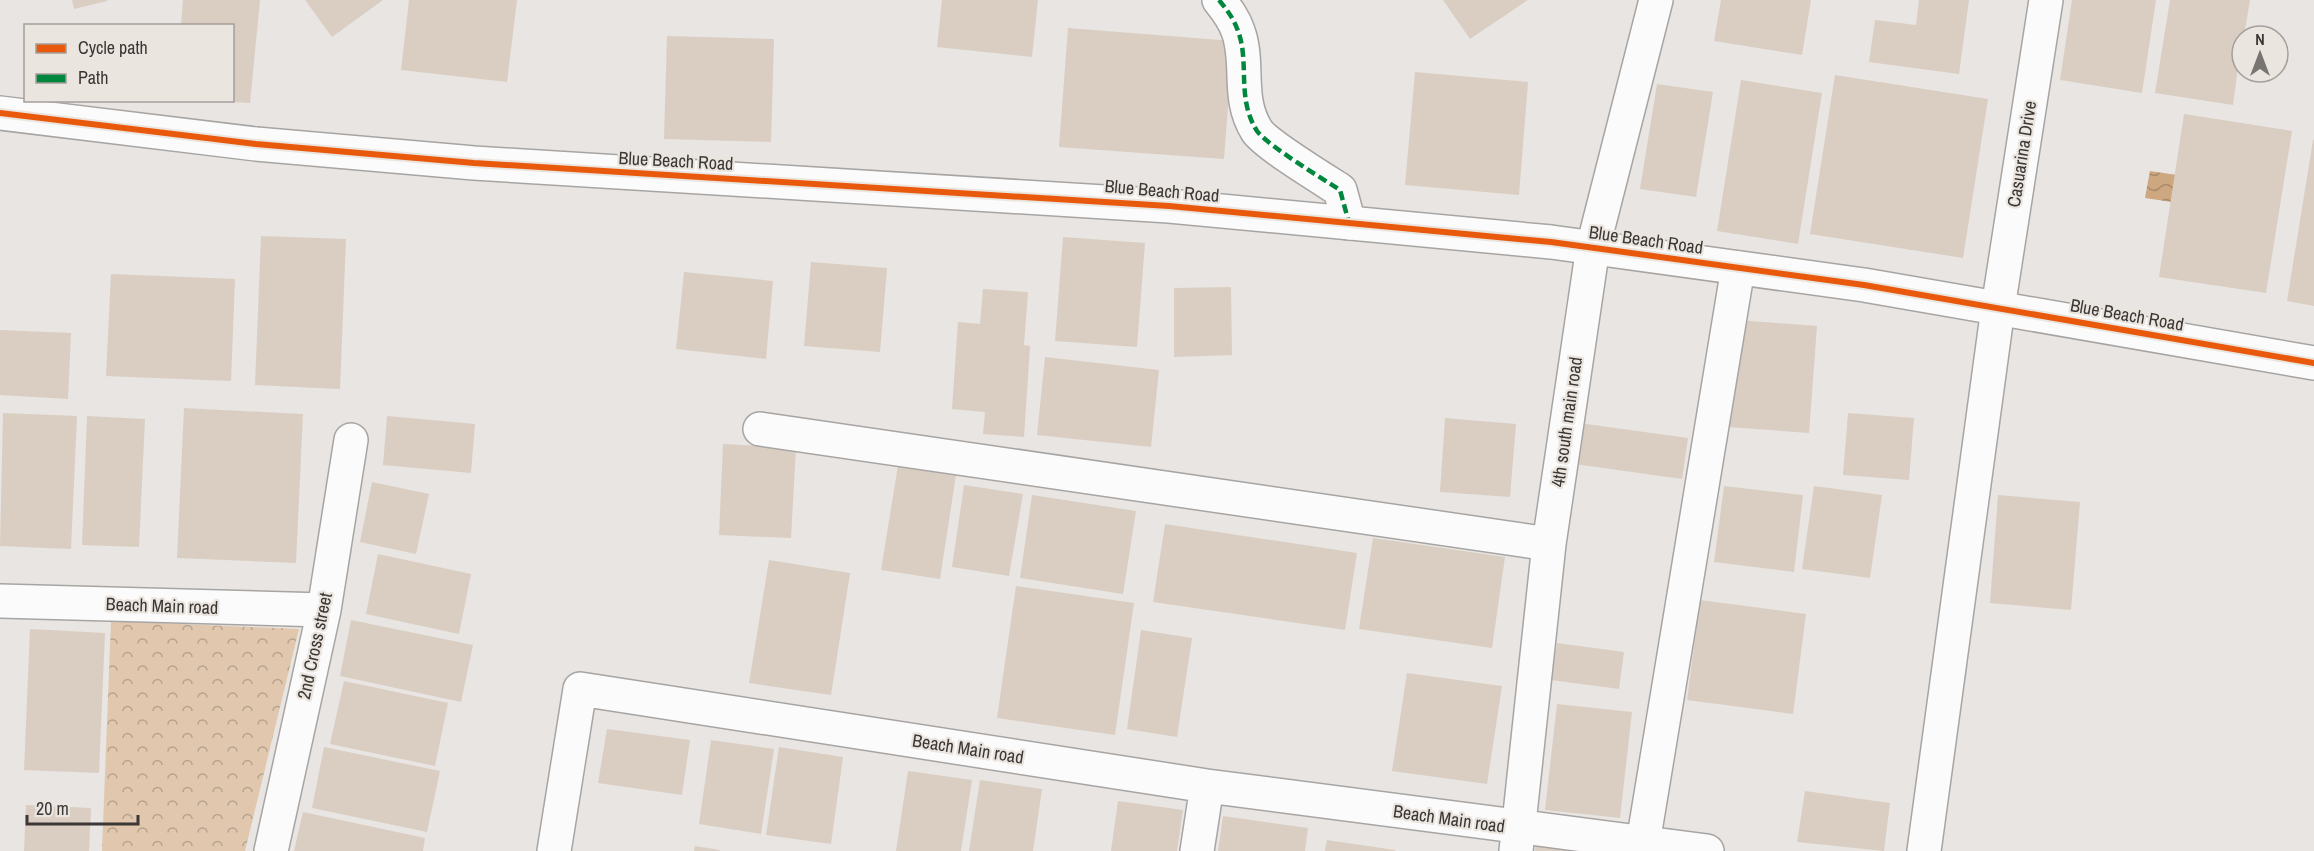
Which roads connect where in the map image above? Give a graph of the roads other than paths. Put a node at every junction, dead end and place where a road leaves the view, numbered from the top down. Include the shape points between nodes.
1 (1219, 0) edge
2 (1656, 0) edge
3 (2046, 0) edge
4 (0, 113) edge
5 (1349, 223) junction
6 (1593, 248) junction
7 (1738, 268) junction
8 (1998, 308) junction
9 (2314, 363) edge
10 (759, 429) dead end
11 (351, 440) dead end
12 (1549, 544) junction
13 (0, 601) edge
14 (324, 610) junction
15 (1207, 786) junction
16 (1518, 839) edge
17 (1643, 843) junction
18 (271, 851) edge
19 (554, 851) edge
20 (1197, 851) edge
21 (1707, 851) edge
22 (1924, 851) edge

1 - 5 street via 1239,32 1243,87 1257,130 1271,144 1340,190
2 - 6 street, 4th south main road
3 - 8 street, Casuarina Drive
4 - 5 street, Blue Beach Road via 256,144 474,163 1059,199
5 - 6 street, Blue Beach Road
6 - 7 street, Blue Beach Road
6 - 12 street, 4th south main road
7 - 8 street, Blue Beach Road
7 - 17 street
8 - 9 street, Blue Beach Road
8 - 22 street, Casuarina Drive
10 - 12 street
11 - 14 street, 2nd Cross street
12 - 16 street, 4th south main road
13 - 14 street, Beach Main road
14 - 18 street, 2nd Cross street
15 - 16 street, Beach Main road
15 - 19 street, Beach Main road via 579,689
15 - 20 street
16 - 17 street, Beach Main road
17 - 21 street, Beach Main road

